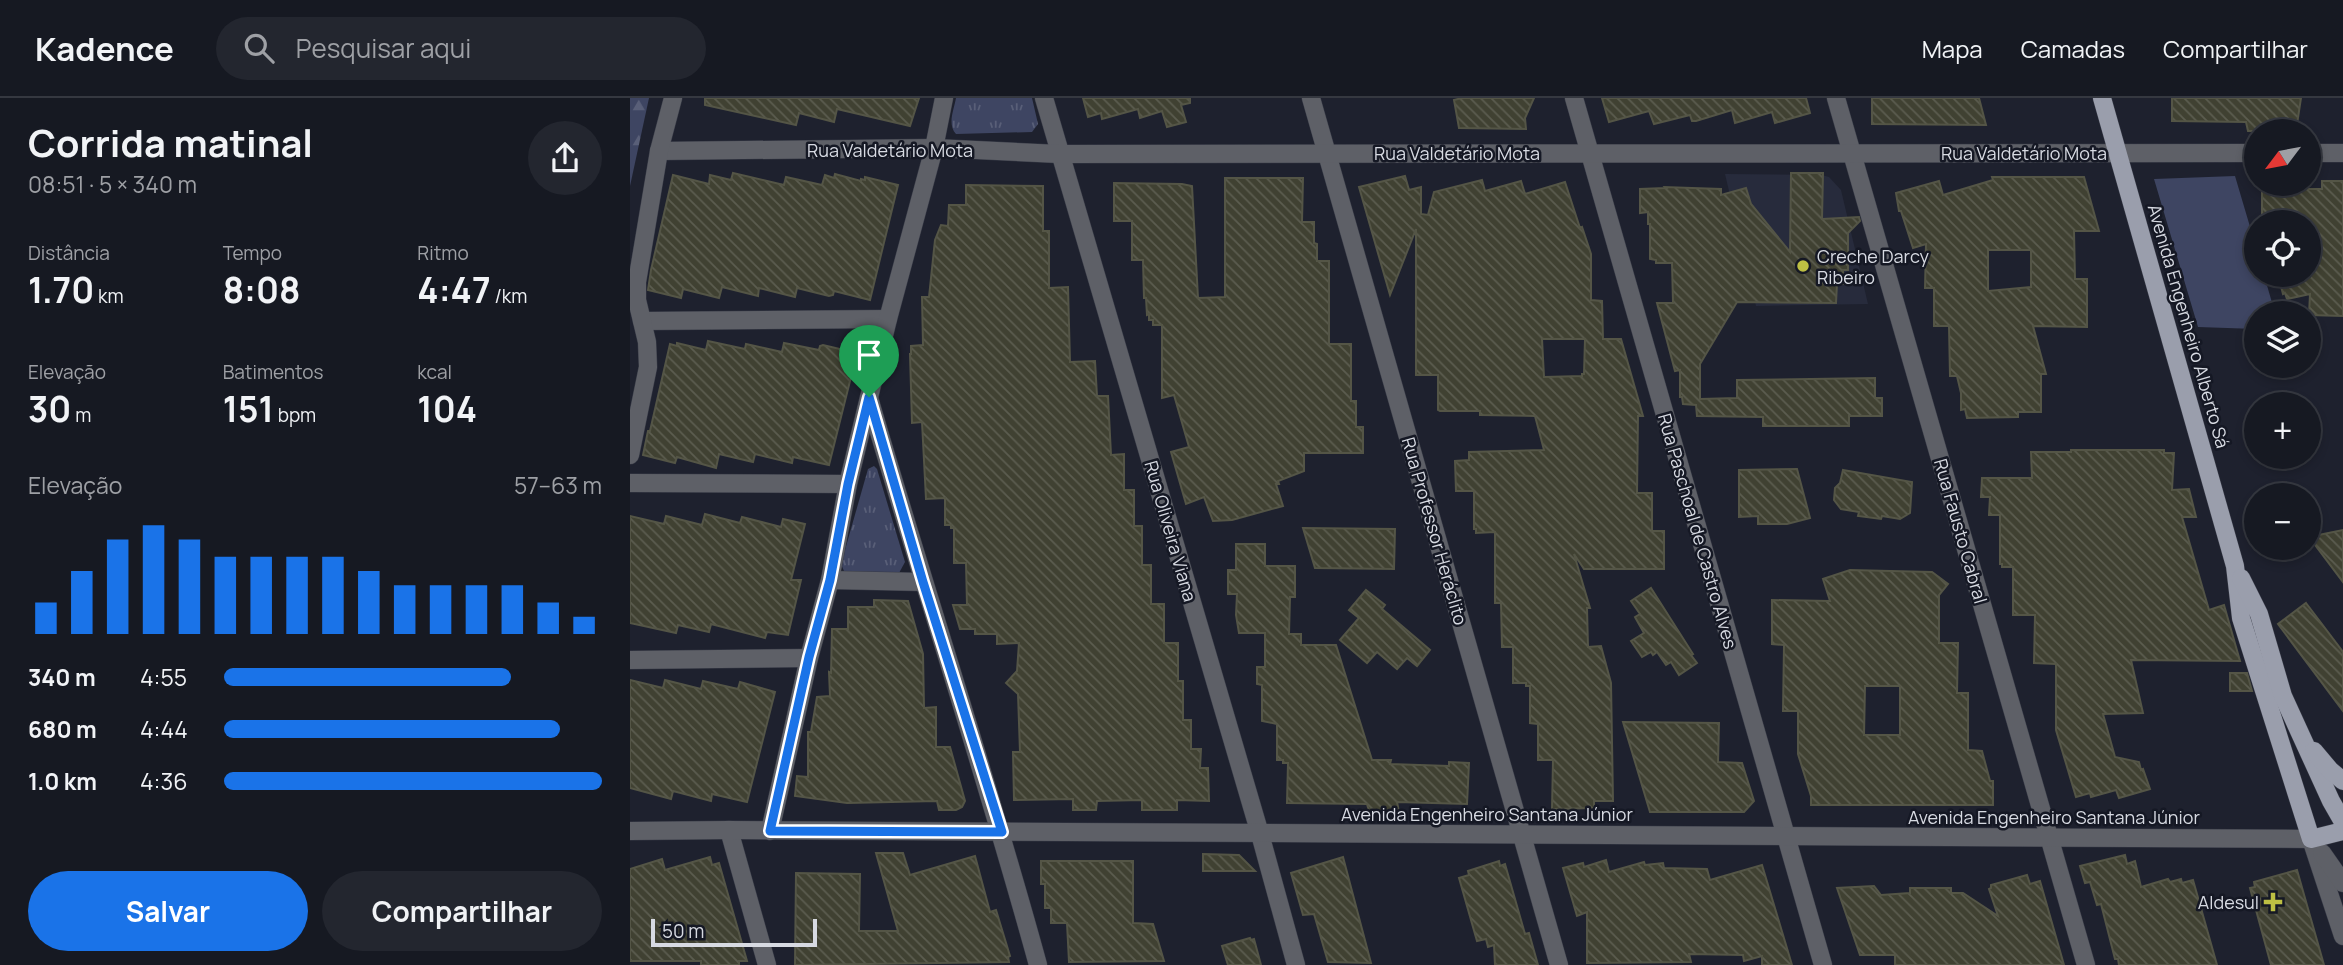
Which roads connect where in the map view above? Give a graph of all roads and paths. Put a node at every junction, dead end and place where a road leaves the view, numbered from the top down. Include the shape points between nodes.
1 (673, 98) edge
2 (944, 98) edge
3 (1044, 98) edge
4 (1311, 98) edge
5 (1574, 98) edge
6 (1836, 98) edge
7 (2102, 98) edge
8 (934, 148) junction
9 (659, 152) junction
10 (1590, 153) junction
11 (1852, 153) junction
12 (2118, 153) junction
13 (2244, 153) edge
14 (2321, 153) edge
15 (2343, 153) edge
16 (1327, 154) junction
17 (1059, 155) junction
18 (888, 319) junction
19 (642, 321) junction
20 (869, 397) junction
21 (630, 455) edge
22 (630, 483) edge
23 (848, 484) junction
24 (2235, 566) junction
25 (830, 580) junction
26 (923, 582) junction
27 (809, 657) junction
28 (630, 660) edge
29 (2293, 719) junction
30 (2343, 781) edge
31 (2343, 822) edge
32 (729, 830) junction
33 (630, 831) edge
34 (770, 831) junction
35 (2343, 831) edge
36 (1002, 832) junction
37 (1260, 835) junction
38 (1522, 835) junction
39 (1786, 836) junction
40 (2050, 839) junction
41 (2311, 839) junction
42 (2343, 883) edge
43 (2343, 936) edge
44 (767, 965) edge
45 (1038, 965) edge
46 (1296, 965) edge
47 (1559, 965) edge
48 (1823, 965) edge
49 (2086, 965) edge

1 - 9 street
2 - 8 street
3 - 17 street, Rua Oliveira Viana
4 - 16 street, Rua Professor Heráclito
5 - 10 street, Rua Paschoal de Castro Alves
6 - 11 street, Rua Fausto Cabral
7 - 12 main road, Avenida Engenheiro Alberto Sá
8 - 9 street, Rua Valdetário Mota
8 - 17 street, Rua Valdetário Mota
8 - 18 street
9 - 19 street via 637,282
10 - 11 street, Rua Valdetário Mota
10 - 16 street, Rua Valdetário Mota
10 - 39 street, Rua Paschoal de Castro Alves
11 - 12 street, Rua Valdetário Mota
11 - 40 street, Rua Fausto Cabral
12 - 13 street, Rua Valdetário Mota
12 - 24 main road, Avenida Engenheiro Alberto Sá
14 - 15 street
16 - 17 street, Rua Valdetário Mota
16 - 38 street, Rua Professor Heráclito
17 - 37 street, Rua Oliveira Viana
18 - 19 street
18 - 20 street
19 - 21 street via 648,367
20 - 23 street
20 - 26 street
22 - 23 street
23 - 25 street
24 - 29 main road, Avenida Engenheiro Alberto Sá via 2259,614
24 - 41 main road, Avenida Engenheiro Alberto Sá via 2241,618
25 - 26 street
25 - 27 street
26 - 36 street
27 - 28 street
27 - 34 street
29 - 30 main road via 2320,759
29 - 31 main road, Avenida Engenheiro Alberto Sá
32 - 33 street, Avenida Engenheiro Santana Júnior
32 - 34 street, Avenida Engenheiro Santana Júnior
32 - 44 street
34 - 36 street, Avenida Engenheiro Santana Júnior
35 - 41 main road, Avenida Engenheiro Santana Júnior
36 - 37 street, Avenida Engenheiro Santana Júnior
36 - 45 street
37 - 38 street, Avenida Engenheiro Santana Júnior
37 - 46 street, Rua Oliveira Viana
38 - 39 street, Avenida Engenheiro Santana Júnior
38 - 47 street, Rua Professor Heráclito
39 - 40 street, Avenida Engenheiro Santana Júnior
39 - 48 street, Rua Paschoal de Castro Alves
40 - 41 street, Avenida Engenheiro Santana Júnior
40 - 49 street, Rua Fausto Cabral
41 - 42 street, Avenida Engenheiro Alberto Sá
41 - 43 street, Avenida Engenheiro Alberto Sá

